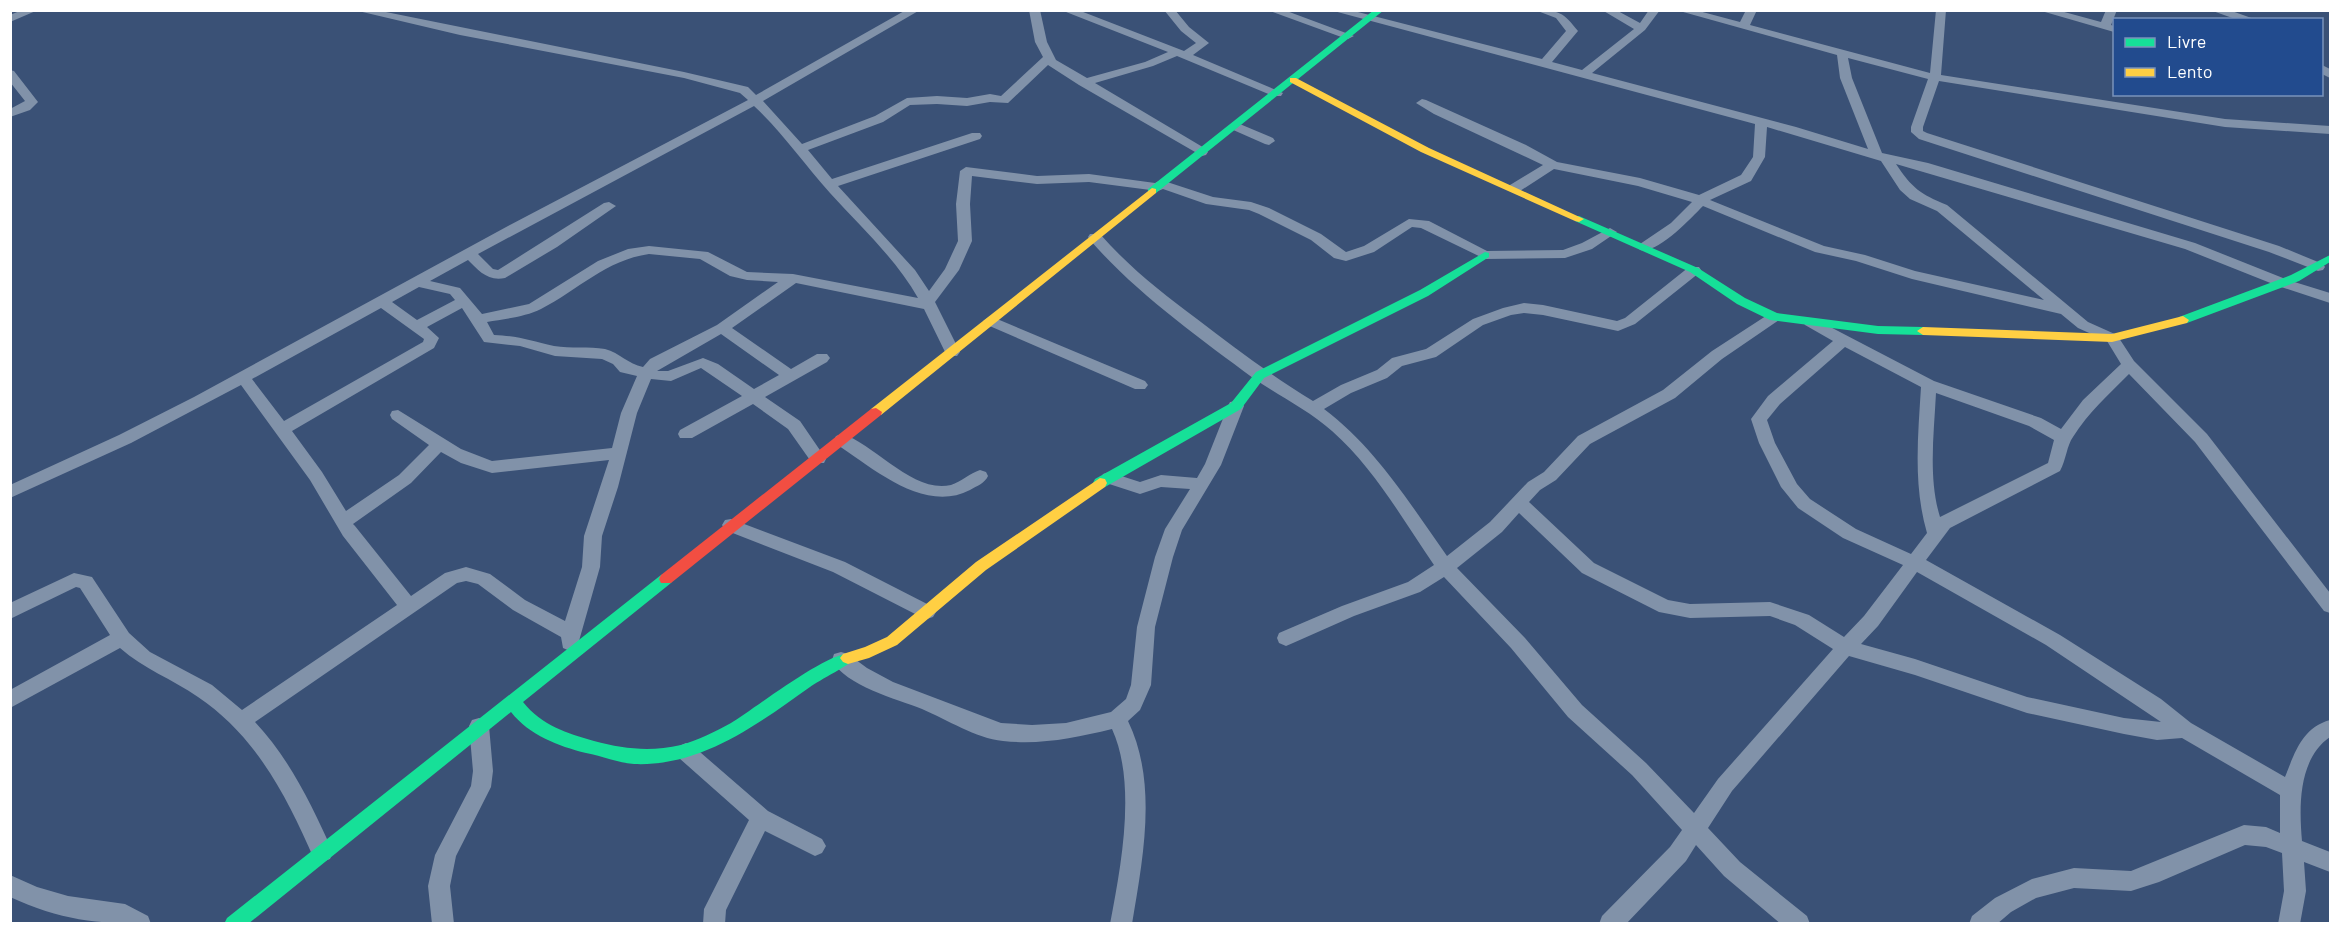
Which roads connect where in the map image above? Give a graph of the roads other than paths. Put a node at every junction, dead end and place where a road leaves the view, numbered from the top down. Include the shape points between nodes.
1 (33, 10) edge
2 (359, 10) edge
3 (915, 10) edge
4 (1034, 10) edge
5 (1066, 10) edge
6 (1169, 10) edge
7 (1272, 10) edge
8 (1335, 10) edge
9 (1540, 10) edge
10 (1607, 10) edge
11 (1655, 10) edge
12 (1681, 10) edge
13 (1752, 10) edge
14 (1941, 10) edge
15 (2043, 10) edge
16 (2112, 10) edge
17 (2215, 10) edge
18 (1375, 14) edge
19 (2245, 18) edge
20 (10, 20) edge
21 (1743, 27) junction
22 (2110, 27) edge
23 (1641, 28) junction
24 (1348, 36) junction
25 (1843, 52) junction
26 (1182, 53) junction
27 (1048, 59) junction
28 (1545, 63) junction
29 (10, 73) edge
30 (1584, 75) junction
31 (1935, 77) junction
32 (1293, 80) junction
33 (1083, 83) junction
34 (1277, 93) junction
35 (756, 100) junction
36 (1422, 103) dead end
37 (10, 113) edge
38 (1761, 123) junction
39 (1235, 126) junction
40 (2331, 130) edge
41 (976, 136) dead end
42 (1269, 141) dead end
43 (800, 149) junction
44 (1202, 152) junction
45 (1881, 157) junction
46 (1553, 165) junction
47 (830, 184) junction
48 (1160, 185) junction
49 (1515, 188) junction
50 (1699, 201) junction
51 (609, 206) dead end
52 (1610, 231) junction
53 (1095, 237) junction
54 (1645, 247) junction
55 (469, 253) junction
56 (1485, 255) junction
57 (2331, 258) edge
58 (2318, 267) junction
59 (1694, 270) junction
60 (793, 278) junction
61 (417, 282) junction
62 (2283, 283) junction
63 (2331, 298) edge
64 (381, 301) junction
65 (463, 302) junction
66 (928, 304) junction
67 (2068, 313) junction
68 (1774, 317) junction
69 (478, 319) junction
70 (990, 321) junction
71 (1810, 322) junction
72 (419, 328) junction
73 (722, 328) junction
74 (2112, 338) junction
75 (1843, 340) junction
76 (952, 352) junction
77 (822, 358) dead end
78 (2129, 365) junction
79 (645, 374) junction
80 (790, 375) junction
81 (1260, 375) junction
82 (243, 377) junction
83 (1140, 385) dead end
84 (1929, 385) junction
85 (753, 396) junction
86 (1236, 406) junction
87 (1313, 408) junction
88 (398, 415) dead end
89 (282, 429) junction
90 (686, 434) dead end
91 (2062, 438) junction
92 (842, 440) junction
93 (440, 444) junction
94 (618, 453) junction
95 (818, 459) junction
96 (980, 476) dead end
97 (1109, 478) junction
98 (1201, 483) junction
99 (10, 492) edge
100 (1519, 503) junction
101 (343, 522) junction
102 (731, 525) junction
103 (1936, 533) junction
104 (1914, 562) junction
105 (1445, 567) junction
106 (2331, 606) edge
107 (409, 607) junction
108 (10, 612) edge
109 (927, 612) junction
110 (570, 633) junction
111 (122, 638) junction
112 (1286, 638) dead end
113 (1847, 648) junction
114 (571, 653) junction
115 (841, 660) junction
116 (10, 700) edge
117 (512, 700) junction
118 (1117, 720) junction
119 (241, 721) junction
120 (479, 726) junction
121 (2331, 728) edge
122 (2184, 729) junction
123 (686, 752) junction
124 (2291, 791) junction
125 (761, 818) junction
126 (1694, 830) junction
127 (815, 846) dead end
128 (2292, 846) junction
129 (322, 852) junction
130 (2331, 862) edge
131 (10, 885) edge
132 (140, 924) edge
133 (233, 924) edge
134 (443, 924) edge
135 (714, 924) edge
136 (1120, 924) edge
137 (1610, 924) edge
138 (1799, 924) edge
139 (1980, 924) edge
140 (2289, 924) edge

1 - 20 street
2 - 35 street via 684,75 744,90
3 - 35 street
4 - 27 street
5 - 26 street
6 - 26 street via 1203,42
7 - 24 street
8 - 18 street
9 - 28 street via 1560,16 1572,32
10 - 23 street
11 - 23 street
12 - 21 street
13 - 21 street
14 - 31 street via 1940,56
15 - 22 street
16 - 22 street
17 - 19 street
18 - 24 street
18 - 28 street
21 - 25 street
23 - 30 street
24 - 32 street
25 - 31 street
25 - 45 street via 1846,78
26 - 33 street
26 - 34 street
27 - 33 street
27 - 43 street via 1004,100 907,102 879,119
28 - 30 street
29 - 37 street via 32,102
30 - 38 street
31 - 40 street via 2225,123
31 - 58 street via 1917,127 1917,132 1929,139 2274,249
32 - 34 street
32 - 49 street via 1425,150
33 - 44 street
34 - 39 street
35 - 43 street
35 - 55 street
36 - 46 street
38 - 45 street
38 - 50 street via 1759,158 1746,178
39 - 42 street
39 - 44 street
41 - 47 street
43 - 47 street
44 - 48 street
45 - 62 street via 2176,241
45 - 67 street via 1915,196 1942,208
46 - 49 street
46 - 50 street via 1640,182
47 - 66 street via 910,273
48 - 53 street
48 - 56 street via 1211,201 1264,211 1316,237 1343,256 1369,249 1409,223 1424,224
48 - 66 street via 1089,178 1037,180 966,171 966,234 944,283
49 - 52 street
50 - 54 street via 1676,226
50 - 67 street via 1820,249
51 - 55 street via 500,274 488,272
52 - 54 street
52 - 56 street via 1565,254
53 - 70 street
53 - 81 street via 1116,261
54 - 59 street
55 - 61 street
56 - 81 street via 1431,289
57 - 58 street
58 - 62 street
59 - 68 street
59 - 87 street via 1624,324 1524,308 1508,311 1478,322 1431,353 1397,362 1382,374
60 - 66 street
60 - 69 street via 747,276 703,255 641,250 603,262 534,307
60 - 73 street
61 - 64 street
61 - 65 street via 454,291
62 - 63 street
62 - 74 street via 2197,317
64 - 72 street
64 - 82 street
65 - 69 street
65 - 72 street via 426,319
66 - 76 street
67 - 74 street via 2083,325
68 - 71 street
68 - 100 street via 1717,355 1669,394 1584,440
69 - 79 street via 489,339 520,341 555,351 604,354 625,368
70 - 76 street
70 - 83 street
71 - 74 street via 1878,330
71 - 75 street
72 - 89 street via 432,338 429,345
73 - 79 street via 663,358
73 - 80 street
74 - 78 street
75 - 84 street
75 - 104 street via 1774,400 1759,419 1761,432 1792,491 1801,500 1861,538
76 - 92 street
77 - 80 street
78 - 91 street via 2089,404
78 - 106 street via 2201,438
79 - 85 street via 666,378 703,363
79 - 94 street via 628,413
80 - 85 street
81 - 86 street
81 - 87 street
82 - 89 street
82 - 99 street via 126,439
84 - 91 street via 2035,422
84 - 103 street via 1925,455 1929,506
85 - 90 street
85 - 95 street via 794,425
86 - 97 street
86 - 98 street via 1218,454
87 - 105 street via 1339,428 1378,471
88 - 93 street
89 - 101 street
91 - 103 street via 2054,467 1944,523
92 - 95 street
92 - 96 street via 907,482 936,492 952,490
93 - 94 street via 478,464 492,466
93 - 101 street via 405,479
94 - 110 street via 593,536 591,567
95 - 102 street
97 - 98 street via 1140,488 1161,482
97 - 109 street via 989,560
98 - 118 street via 1179,518 1164,557 1146,627 1141,685 1133,704
100 - 105 street
100 - 113 street via 1588,568 1665,607 1690,611 1770,609 1802,620
101 - 107 street
102 - 109 street via 839,567
102 - 114 street
103 - 104 street
104 - 113 street
104 - 122 street via 2082,658
105 - 112 street via 1414,587
105 - 126 street via 1518,643 1575,711 1639,769
107 - 110 street via 451,579 466,574 484,579
107 - 119 street
108 - 111 street via 74,580 86,582
109 - 115 street via 892,641
110 - 114 street
111 - 116 street
111 - 119 street via 143,657 205,691
113 - 122 street via 1915,666 2027,705 2124,726 2157,731
113 - 126 street via 1725,785
114 - 117 street
115 - 118 street via 886,688 1001,732 1066,732
115 - 123 street via 732,732
117 - 120 street
117 - 123 street via 522,715 546,733 576,744 635,757
118 - 136 street via 1129,746 1135,804
119 - 129 street via 288,780
120 - 129 street
120 - 134 street via 481,787 446,855 439,886
121 - 124 street via 2319,733 2304,750
122 - 124 street
123 - 125 street
124 - 128 street
125 - 127 street
125 - 135 street via 715,909
126 - 137 street via 1678,854
126 - 138 street via 1732,869
128 - 130 street
128 - 139 street via 2244,835 2131,881 2074,878 2032,889
128 - 140 street via 2296,890
129 - 133 street
131 - 132 street via 88,912 127,914

